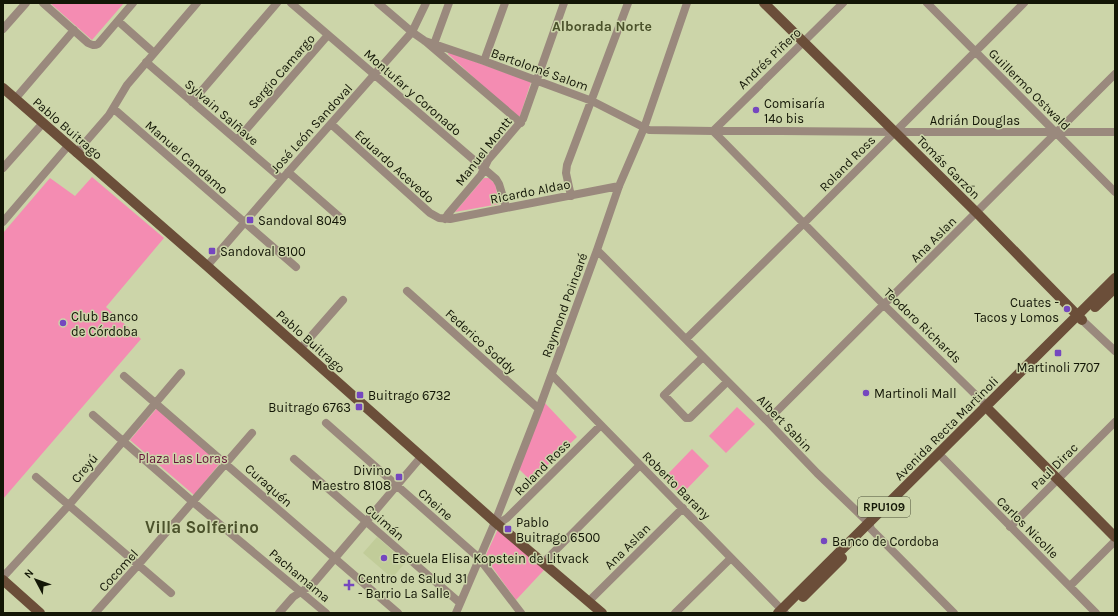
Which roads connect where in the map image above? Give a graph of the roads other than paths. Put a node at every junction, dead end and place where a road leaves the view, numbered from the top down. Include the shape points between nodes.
1 (26, 3) edge
2 (43, 3) edge
3 (133, 3) edge
4 (197, 3) edge
5 (277, 3) edge
6 (291, 3) edge
7 (378, 3) edge
8 (426, 3) edge
9 (449, 3) edge
10 (505, 3) edge
11 (564, 3) edge
12 (628, 3) edge
13 (687, 3) edge
14 (764, 3) edge
15 (842, 3) edge
16 (927, 3) edge
17 (1024, 3) edge
18 (118, 22) junction
19 (3, 29) edge
20 (74, 30) junction
21 (412, 32) junction
22 (328, 35) junction
23 (425, 41) junction
24 (804, 41) junction
25 (434, 44) junction
26 (975, 51) junction
27 (154, 53) junction
28 (484, 61) junction
29 (146, 62) junction
30 (374, 74) junction
31 (1115, 74) edge
32 (536, 81) junction
33 (3, 88) edge
34 (15, 99) junction
35 (592, 101) junction
36 (192, 102) junction
37 (114, 109) junction
38 (43, 123) junction
39 (521, 123) junction
40 (331, 124) junction
41 (644, 128) junction
42 (713, 131) junction
43 (895, 132) junction
44 (1115, 132) edge
45 (1057, 133) junction
46 (237, 140) junction
47 (68, 146) junction
48 (76, 153) junction
49 (3, 168) edge
50 (484, 169) junction
51 (288, 172) junction
52 (282, 179) junction
53 (620, 186) junction
54 (1115, 192) edge
55 (571, 196) junction
56 (506, 207) junction
57 (977, 213) junction
58 (445, 219) junction
59 (343, 220) dead end
60 (3, 222) edge
61 (245, 222) junction
62 (803, 224) junction
63 (597, 250) junction
64 (207, 266) junction
65 (296, 267) dead end
66 (1115, 278) edge
67 (1115, 288) edge
68 (408, 292) dead end
69 (343, 300) dead end
70 (884, 305) junction
71 (1080, 317) junction
72 (686, 339) junction
73 (300, 349) junction
74 (1115, 351) edge
75 (703, 357) junction
76 (181, 373) dead end
77 (552, 375) junction
78 (124, 376) dead end
79 (727, 382) junction
80 (156, 402) junction
81 (988, 408) junction
82 (539, 409) junction
83 (93, 415) dead end
84 (767, 421) junction
85 (1115, 422) edge
86 (326, 423) dead end
87 (601, 425) junction
88 (252, 433) dead end
89 (123, 441) junction
90 (421, 457) junction
91 (943, 458) junction
92 (294, 459) dead end
93 (226, 464) junction
94 (640, 465) junction
95 (36, 477) dead end
96 (1057, 480) junction
97 (397, 485) junction
98 (193, 502) junction
99 (68, 505) junction
100 (683, 508) junction
101 (366, 521) junction
102 (496, 523) junction
103 (870, 526) junction
104 (1010, 527) junction
105 (1115, 537) edge
106 (1115, 541) edge
107 (335, 558) junction
108 (479, 558) junction
109 (732, 558) junction
110 (544, 562) junction
111 (138, 565) junction
112 (3, 576) edge
113 (3, 580) edge
114 (1070, 586) junction
115 (302, 592) junction
116 (171, 594) dead end
117 (589, 602) junction
118 (460, 603) junction
119 (783, 612) edge
120 (40, 613) edge
121 (95, 613) edge
122 (279, 613) edge
123 (326, 613) edge
124 (398, 613) edge
125 (456, 613) edge
126 (521, 613) edge
127 (602, 613) edge
128 (675, 613) edge
129 (954, 613) edge
130 (1096, 613) edge

1 - 19 street
2 - 20 street
3 - 18 street
4 - 27 street
5 - 36 street
6 - 22 street, Montufar y Coronado
7 - 21 street, Bartolomé Salom
8 - 21 street, José León Sandoval
9 - 25 street
10 - 28 street
11 - 32 street, Manuel Montt
12 - 35 street
13 - 41 street, Raymond Poincaré
14 - 24 main road, Tomás Garzón
15 - 24 street, Andrés Piñero
16 - 26 street, Guillermo Ostwald
17 - 26 street, Roland Ross
18 - 20 street via 98,44 92,46
18 - 27 street
20 - 34 street
21 - 23 street, Bartolomé Salom
21 - 30 street, José León Sandoval
22 - 30 street, Montufar y Coronado
22 - 46 street, Sergio Camargo
23 - 25 street, Bartolomé Salom
23 - 39 street, Bartolomé Salom
24 - 42 street, Andrés Piñero
24 - 43 main road, Tomás Garzón
25 - 28 street, Bartolomé Salom
26 - 43 street, Roland Ross
26 - 45 street, Guillermo Ostwald
27 - 29 street
28 - 32 street, Bartolomé Salom
29 - 36 street, Sylvain Salñave
29 - 37 street via 124,90
30 - 40 street, José León Sandoval
30 - 50 street, Montufar y Coronado
31 - 45 street, Ana Aslan
32 - 35 street, Bartolomé Salom
32 - 39 street, Manuel Montt
33 - 34 main road, Pablo Buitrago
34 - 38 main road, Pablo Buitrago
35 - 41 street, Bartolomé Salom
35 - 55 street via 566,168
36 - 46 street, Sylvain Salñave
37 - 48 street
37 - 61 street, Manuel Candamo
38 - 47 main road, Pablo Buitrago
38 - 49 street
39 - 50 street, Manuel Montt via 488,160
40 - 51 street, José León Sandoval
40 - 58 street, Eduardo Acevedo via 430,213
41 - 42 street, Adrián Douglas
41 - 53 street, Raymond Poincaré
42 - 43 street, Adrián Douglas
42 - 62 street, Teodoro Richards
43 - 45 street, Adrián Douglas
43 - 57 main road, Tomás Garzón
43 - 62 street, Roland Ross
44 - 45 street, Adrián Douglas
45 - 54 street, Guillermo Ostwald
45 - 57 street, Ana Aslan
46 - 52 street, Sylvain Salñave
47 - 48 main road, Pablo Buitrago
47 - 60 street
48 - 64 main road, Pablo Buitrago
50 - 56 street, Montufar y Coronado via 499,184
50 - 58 street, Manuel Montt
51 - 52 street, José León Sandoval
51 - 59 street
52 - 61 street, José León Sandoval
53 - 55 street, Ricardo Aldao
53 - 63 street, Raymond Poincaré
55 - 56 street, Ricardo Aldao
56 - 58 street, Ricardo Aldao
57 - 70 street, Ana Aslan
57 - 71 main road, Tomás Garzón
61 - 64 street, José León Sandoval
61 - 65 street, Manuel Candamo
62 - 70 street, Teodoro Richards
62 - 72 street, Roland Ross
63 - 72 street, Albert Sabin
63 - 77 street, Raymond Poincaré
64 - 73 main road, Pablo Buitrago
66 - 71 main road, Avenida Recta Martinoli / RPU109
67 - 71 main road, Avenida Recta Martinoli / RPU109
68 - 82 street, Federico Soddy
69 - 73 street
70 - 81 street, Teodoro Richards
70 - 84 street, Ana Aslan
71 - 74 street, Tomás Garzón
71 - 81 main road, Avenida Recta Martinoli / RPU109
72 - 75 street, Albert Sabin
73 - 90 main road, Pablo Buitrago
75 - 79 street, Albert Sabin
75 - 79 street via 664,394 686,418 690,418
76 - 80 street, Creyú
77 - 82 street, Raymond Poincaré
77 - 87 street, Roberto Barany
78 - 80 street, Curaquén
79 - 84 street, Albert Sabin
80 - 89 street, Creyú
80 - 93 street, Curaquén
81 - 91 main road, Avenida Recta Martinoli / RPU109
81 - 96 main road, Teodoro Richards
81 - 103 main road, Avenida Recta Martinoli / RPU109
82 - 102 street, Raymond Poincaré
83 - 89 street, Pachamama
84 - 103 street, Albert Sabin
85 - 96 street, Paul Dirac
86 - 97 street, Cheine
87 - 94 street, Roberto Barany
87 - 102 street, Roland Ross via 507,518
88 - 93 street, Cocomel
89 - 98 street, Pachamama
89 - 99 street, Creyú
90 - 97 street
90 - 102 main road, Pablo Buitrago
91 - 103 main road, Avenida Recta Martinoli / RPU109
91 - 104 street, Carlos Nicolle
92 - 101 street, Cuimán
93 - 98 street, Cocomel
93 - 107 street, Curaquén
94 - 100 street, Roberto Barany
94 - 110 street
95 - 99 street
96 - 104 street, Paul Dirac
96 - 105 main road, Teodoro Richards
97 - 101 street
97 - 108 street, Cheine
98 - 111 street, Cocomel
98 - 115 street, Pachamama
99 - 111 street
99 - 112 street, Creyú
100 - 109 street, Roberto Barany
100 - 117 street, Ana Aslan
101 - 107 street
101 - 118 street, Cuimán
102 - 108 street, Raymond Poincaré
102 - 110 main road, Pablo Buitrago
103 - 119 main road, Avenida Recta Martinoli / RPU109
103 - 129 street, Albert Sabin
104 - 114 street, Carlos Nicolle
106 - 114 street
107 - 115 street via 313,584
107 - 124 street, Curaquén
108 - 118 street, Raymond Poincaré
108 - 126 street, Cheine
109 - 119 street, Roberto Barany
109 - 128 street
110 - 117 main road, Pablo Buitrago
111 - 116 street
111 - 121 street, Cocomel
113 - 120 main road
114 - 130 street, Carlos Nicolle
115 - 122 street via 293,597
115 - 123 street, Pachamama
117 - 127 main road, Pablo Buitrago
118 - 125 street, Raymond Poincaré

